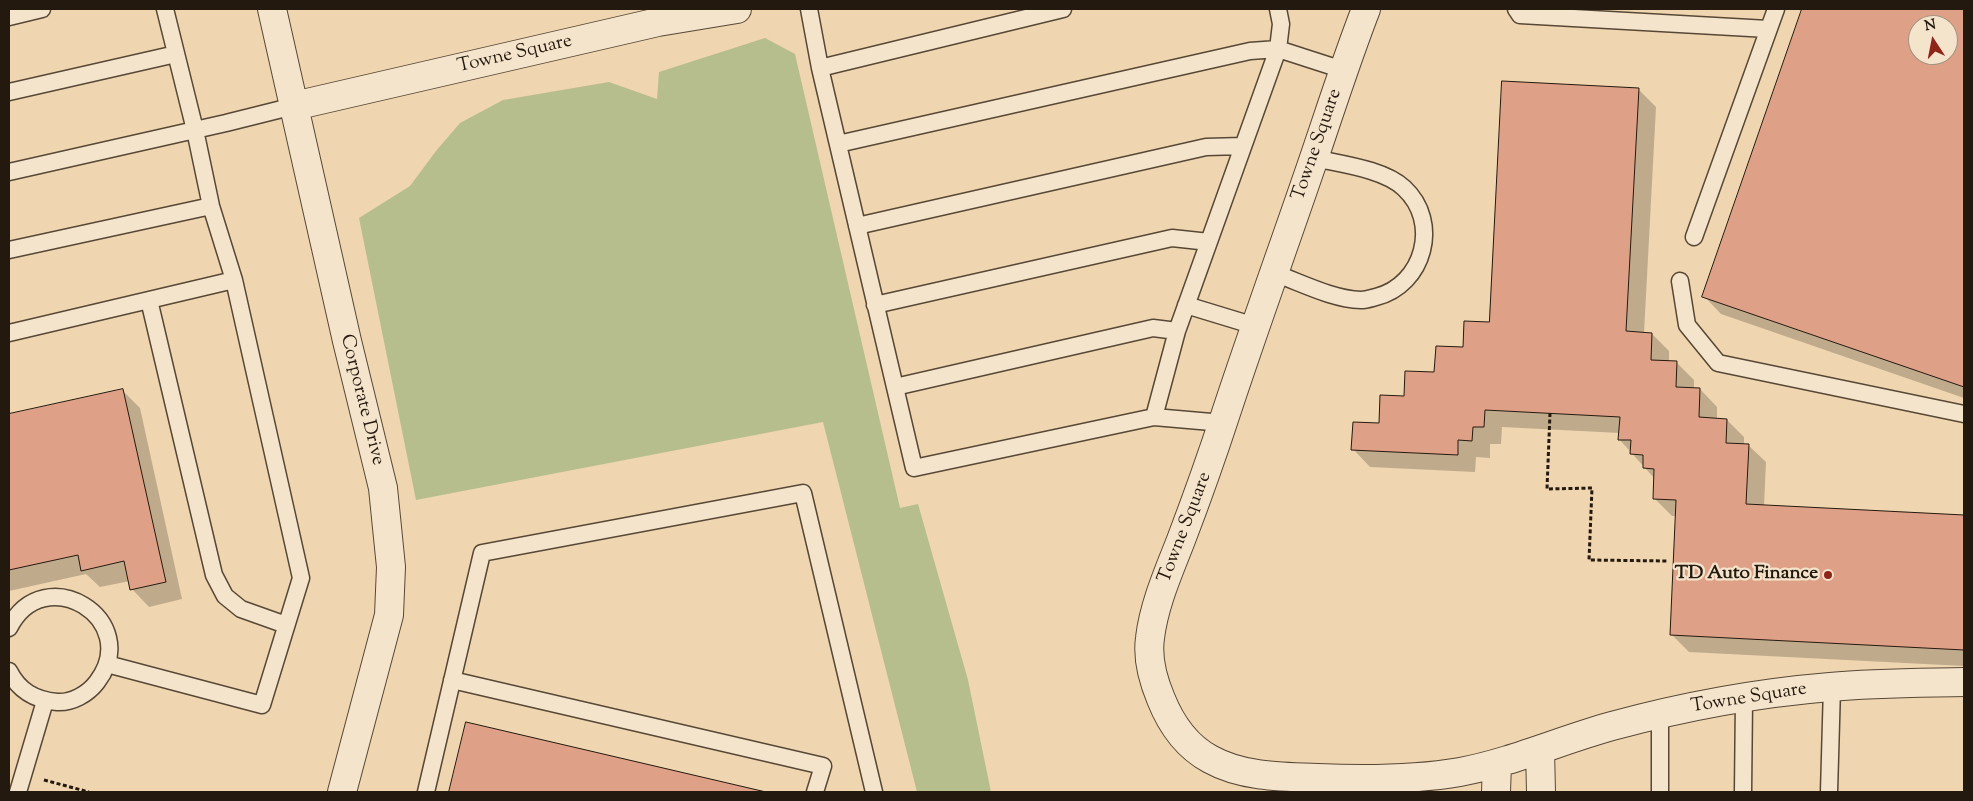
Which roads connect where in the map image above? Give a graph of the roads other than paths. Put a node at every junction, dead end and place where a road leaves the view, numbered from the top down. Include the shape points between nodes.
1 (42, 9) edge
2 (165, 9) edge
3 (272, 9) edge
4 (737, 9) edge
5 (809, 9) edge
6 (1063, 9) edge
7 (1278, 9) edge
8 (1366, 9) edge
9 (1516, 9) edge
10 (1776, 9) edge
11 (9, 17) edge
12 (1768, 29) junction
13 (1278, 49) junction
14 (176, 54) junction
15 (820, 68) junction
16 (1343, 70) junction
17 (9, 92) edge
18 (294, 106) junction
19 (195, 130) junction
20 (838, 144) junction
21 (1243, 146) junction
22 (1314, 158) junction
23 (9, 172) edge
24 (211, 206) junction
25 (857, 226) junction
26 (1694, 237) dead end
27 (1209, 242) junction
28 (9, 250) edge
29 (1274, 273) junction
30 (234, 280) junction
31 (1680, 281) dead end
32 (148, 300) junction
33 (875, 305) junction
34 (1186, 305) junction
35 (1255, 326) junction
36 (1177, 331) junction
37 (9, 333) edge
38 (895, 387) junction
39 (1964, 414) edge
40 (1154, 416) junction
41 (1223, 424) junction
42 (286, 625) junction
43 (9, 628) edge
44 (107, 664) junction
45 (9, 671) edge
46 (452, 680) junction
47 (1964, 682) edge
48 (1832, 687) junction
49 (1744, 699) junction
50 (45, 701) junction
51 (1660, 715) junction
52 (1540, 750) junction
53 (1497, 764) junction
54 (18, 792) edge
55 (342, 792) edge
56 (426, 792) edge
57 (815, 792) edge
58 (874, 792) edge
59 (1496, 792) edge
60 (1541, 792) edge
61 (1660, 792) edge
62 (1743, 792) edge
63 (1829, 792) edge

1 - 11 lane
2 - 14 lane
3 - 18 street, Corporate Drive
4 - 18 street, Towne Square via 658,22
5 - 15 lane
6 - 15 lane
7 - 13 lane via 1282,24
8 - 16 street, Towne Square
9 - 12 lane via 1520,15
10 - 12 lane
12 - 26 lane
13 - 16 lane
13 - 20 lane via 1250,51
13 - 21 lane
14 - 17 lane
14 - 19 lane
15 - 20 lane
16 - 22 street, Towne Square
18 - 19 lane
18 - 55 street, Corporate Drive via 383,488 391,567 389,615
19 - 23 lane
19 - 24 lane
20 - 25 lane
21 - 25 lane via 1206,147
21 - 27 lane
22 - 29 street, Towne Square
22 - 29 lane via 1383,175 1404,188 1419,208 1423,224 1425,233 1421,258 1408,279 1388,294 1363,300 1338,296
24 - 28 lane
24 - 30 lane
25 - 33 lane
27 - 33 lane via 1172,238
27 - 34 lane
29 - 35 street, Towne Square
30 - 32 lane
30 - 42 lane via 301,578
31 - 39 lane via 1687,325 1718,363
32 - 37 lane
32 - 42 lane via 214,575 225,596 241,609
33 - 38 lane
34 - 35 lane
34 - 36 lane
35 - 41 street, Towne Square
36 - 38 lane via 1153,328
36 - 40 lane
38 - 40 lane via 914,468
40 - 41 lane
41 - 53 street, Towne Square via 1164,585 1149,641 1150,666 1157,689 1178,731 1211,760 1246,772 1285,777 1419,778
42 - 44 lane via 262,705
43 - 44 lane via 14,617 43,598 60,596 77,601 92,610 103,623 109,640
44 - 50 lane via 93,688 79,697 62,702
45 - 50 lane via 15,683 28,694
46 - 56 lane
46 - 57 lane via 823,766
46 - 58 lane via 482,553 803,493
47 - 48 street, Towne Square
48 - 49 street, Towne Square
48 - 63 lane
49 - 51 street, Towne Square
49 - 62 lane
50 - 54 lane
51 - 52 street, Towne Square via 1613,726
51 - 61 lane
52 - 53 street, Towne Square
52 - 60 street
53 - 59 street

